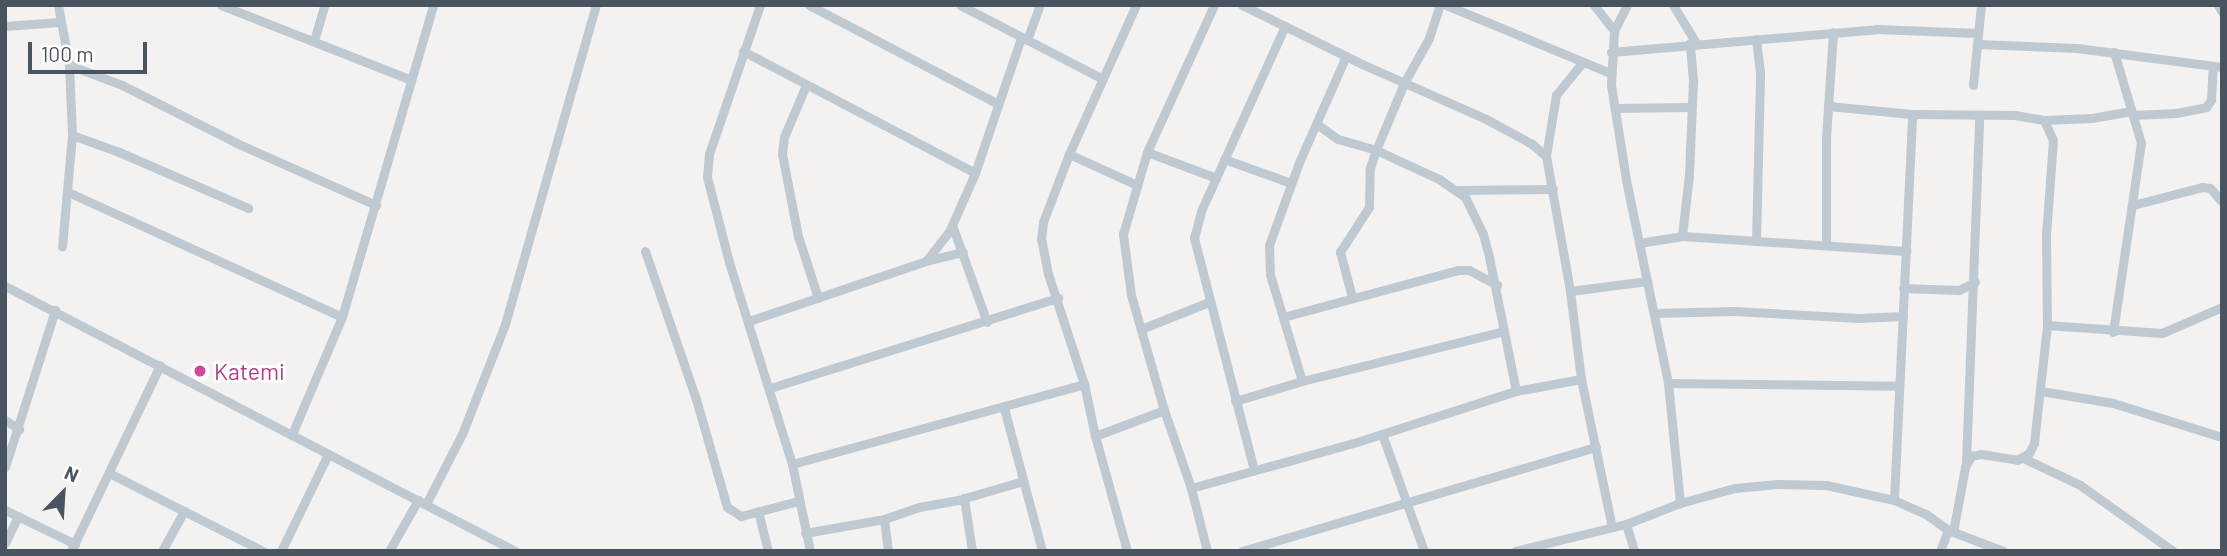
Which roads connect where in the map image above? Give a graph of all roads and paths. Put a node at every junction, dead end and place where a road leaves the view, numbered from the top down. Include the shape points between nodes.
1 (58, 5) edge
2 (221, 5) edge
3 (324, 5) edge
4 (433, 5) edge
5 (596, 5) edge
6 (760, 5) edge
7 (809, 5) edge
8 (960, 5) edge
9 (1040, 5) edge
10 (1214, 5) edge
11 (1242, 5) edge
12 (1440, 5) edge
13 (1447, 5) edge
14 (1594, 5) edge
15 (1627, 5) edge
16 (1673, 5) edge
17 (1981, 5) edge
18 (2218, 5) edge
19 (1132, 7) edge
20 (2222, 12) edge
21 (59, 22) junction
22 (5, 26) edge
23 (1284, 26) junction
24 (1614, 31) junction
25 (1833, 32) junction
26 (1978, 33) junction
27 (1024, 39) junction
28 (1756, 39) junction
29 (314, 41) junction
30 (1693, 43) junction
31 (1977, 44) junction
32 (743, 51) junction
33 (1611, 52) junction
34 (2115, 52) junction
35 (1346, 56) junction
36 (1582, 63) junction
37 (69, 65) junction
38 (2217, 67) edge
39 (1610, 73) junction
40 (1102, 79) junction
41 (411, 80) junction
42 (1404, 83) junction
43 (806, 85) junction
44 (1973, 85) dead end
45 (998, 104) junction
46 (1828, 106) junction
47 (1691, 107) junction
48 (1615, 108) junction
49 (2132, 113) junction
50 (1913, 114) junction
51 (1979, 116) junction
52 (2044, 120) junction
53 (1317, 124) junction
54 (72, 135) junction
55 (1377, 150) junction
56 (1147, 152) junction
57 (1069, 155) junction
58 (1546, 156) junction
59 (1224, 159) junction
60 (975, 173) junction
61 (1216, 178) junction
62 (1291, 183) junction
63 (1137, 185) junction
64 (1553, 189) junction
65 (1456, 190) junction
66 (68, 192) junction
67 (2222, 202) edge
68 (376, 205) junction
69 (2133, 205) junction
70 (248, 208) dead end
71 (952, 225) junction
72 (1682, 236) junction
73 (1756, 241) junction
74 (1639, 243) junction
75 (1826, 245) junction
76 (62, 247) dead end
77 (645, 251) dead end
78 (1907, 251) junction
79 (963, 252) junction
80 (926, 261) junction
81 (1647, 281) junction
82 (1975, 282) junction
83 (1497, 285) junction
84 (5, 286) edge
85 (1903, 288) junction
86 (1570, 291) junction
87 (1058, 298) junction
88 (1352, 298) junction
89 (818, 299) junction
90 (1209, 302) junction
91 (2222, 307) edge
92 (55, 310) junction
93 (1655, 313) junction
94 (1903, 316) junction
95 (342, 317) junction
96 (1283, 317) junction
97 (749, 321) junction
98 (987, 322) junction
99 (2047, 325) junction
100 (1141, 329) junction
101 (1504, 331) junction
102 (2113, 332) junction
103 (160, 365) junction
104 (1581, 379) junction
105 (1302, 381) junction
106 (1668, 383) junction
107 (1084, 384) junction
108 (1898, 386) junction
109 (770, 388) junction
110 (1516, 391) junction
111 (2041, 391) junction
112 (1235, 401) junction
113 (1004, 408) junction
114 (1164, 410) junction
115 (5, 420) edge
116 (19, 429) junction
117 (292, 434) junction
118 (1382, 434) junction
119 (1095, 436) junction
120 (2218, 436) dead end
121 (1596, 447) junction
122 (328, 454) junction
123 (2023, 458) junction
124 (1966, 462) junction
125 (792, 464) junction
126 (5, 467) edge
127 (1254, 470) junction
128 (109, 473) junction
129 (1023, 481) junction
130 (1191, 488) junction
131 (964, 498) junction
132 (1894, 500) junction
133 (798, 501) junction
134 (422, 502) junction
135 (1406, 503) junction
136 (1680, 503) junction
137 (5, 510) edge
138 (184, 511) junction
139 (758, 511) junction
140 (18, 516) junction
141 (884, 519) junction
142 (1626, 524) junction
143 (1612, 527) junction
144 (1950, 531) junction
145 (805, 533) junction
146 (5, 543) edge
147 (73, 547) edge
148 (1539, 548) edge
149 (162, 551) edge
150 (263, 551) edge
151 (281, 551) edge
152 (389, 551) edge
153 (515, 551) edge
154 (768, 551) edge
155 (810, 551) edge
156 (888, 551) edge
157 (972, 551) edge
158 (1042, 551) edge
159 (1127, 551) edge
160 (1207, 551) edge
161 (1241, 551) edge
162 (1424, 551) edge
163 (1516, 551) edge
164 (1634, 551) edge
165 (1940, 551) edge
166 (2004, 551) edge
167 (2173, 551) edge

1 - 21 street
2 - 29 street
3 - 29 street
4 - 41 street
5 - 134 street via 505,324 462,435
6 - 32 street
7 - 45 street
8 - 27 street
9 - 27 street
10 - 56 street
11 - 23 street
12 - 42 street via 1429,38
13 - 36 street
14 - 24 street
15 - 24 street
16 - 30 street
17 - 26 street
18 - 20 street
19 - 40 street
21 - 22 street
21 - 37 street
23 - 35 street
23 - 59 street
24 - 33 street
25 - 26 street
25 - 28 street
25 - 46 street
26 - 31 street
27 - 40 street
27 - 45 street
28 - 30 street
28 - 73 street via 1760,72
29 - 41 street
30 - 33 street
30 - 47 street
31 - 34 street
31 - 44 street
32 - 43 street
32 - 97 street via 706,164 729,262
33 - 39 street
34 - 38 street
34 - 49 street
35 - 42 street
35 - 53 street
36 - 39 street
36 - 58 street via 1556,95
37 - 54 street
37 - 68 street via 122,85
38 - 49 street via 2208,105 2176,113
39 - 48 street
40 - 57 street
41 - 68 street
42 - 55 street
42 - 58 street via 1486,119
43 - 60 street
43 - 89 street via 784,137 782,154 798,236
45 - 60 street
46 - 50 street
46 - 75 street
47 - 48 street
47 - 72 street via 1688,204
48 - 74 street
49 - 52 street
49 - 69 street via 2141,143
50 - 51 street
50 - 78 street
51 - 52 street
51 - 82 street
52 - 99 street via 2053,140 2046,236
53 - 55 street via 1338,139
53 - 62 street
54 - 66 street
54 - 70 street
55 - 65 street
55 - 88 street via 1370,168 1369,207 1340,252
56 - 61 street
56 - 63 street
57 - 63 street
57 - 87 street via 1041,239
58 - 64 street
59 - 61 street
59 - 62 street
60 - 71 street
61 - 90 street via 1194,238
62 - 96 street via 1267,256
63 - 100 street via 1123,234 1127,275
64 - 65 street
64 - 86 street
65 - 83 street via 1475,214
66 - 76 street
66 - 95 street
67 - 69 street via 2210,188 2202,187
68 - 95 street
69 - 102 street
71 - 79 street
71 - 80 street
72 - 73 street
72 - 74 street
73 - 75 street
74 - 81 street
75 - 78 street
77 - 139 street via 727,507 741,516
78 - 85 street
79 - 80 street
79 - 98 street
80 - 89 street
81 - 86 street
81 - 93 street
82 - 85 street via 1959,290
82 - 124 street
83 - 88 street via 1481,275 1458,270
83 - 101 street
84 - 92 street
85 - 94 street
86 - 104 street
87 - 98 street
87 - 107 street
88 - 96 street
89 - 97 street
90 - 100 street
90 - 112 street
91 - 102 street via 2162,333
92 - 103 street
92 - 116 street
93 - 94 street
93 - 106 street
94 - 108 street
95 - 117 street
96 - 105 street
97 - 109 street
98 - 109 street
99 - 102 street
99 - 111 street
100 - 114 street
101 - 105 street
101 - 110 street
103 - 117 street
103 - 128 street
104 - 110 street
104 - 121 street
105 - 112 street
106 - 108 street
106 - 136 street
107 - 113 street
107 - 119 street
108 - 132 street
109 - 125 street
110 - 118 street
111 - 120 street via 2113,403
111 - 123 street via 2034,443
112 - 127 street
113 - 125 street
113 - 129 street
114 - 119 street
114 - 130 street
115 - 116 street
116 - 126 street
117 - 122 street
118 - 127 street
118 - 135 street
119 - 159 street
121 - 135 street
121 - 143 street
122 - 134 street
122 - 151 street
123 - 124 street via 1981,454
123 - 167 street via 2080,485
124 - 144 street
125 - 133 street
127 - 130 street
128 - 138 street
128 - 147 street
129 - 131 street
129 - 158 street
130 - 160 street
131 - 141 street
131 - 157 street
132 - 136 street via 1826,485 1778,484 1735,488
132 - 144 street
133 - 139 street
133 - 145 street
134 - 152 street
134 - 153 street
135 - 161 street
135 - 162 street
136 - 142 street
137 - 140 street
138 - 149 street
138 - 150 street
139 - 154 street
140 - 146 street
140 - 147 street
141 - 145 street
141 - 156 street
142 - 143 street
142 - 164 street
143 - 148 street
144 - 165 street
144 - 166 street
145 - 155 street
148 - 163 street

